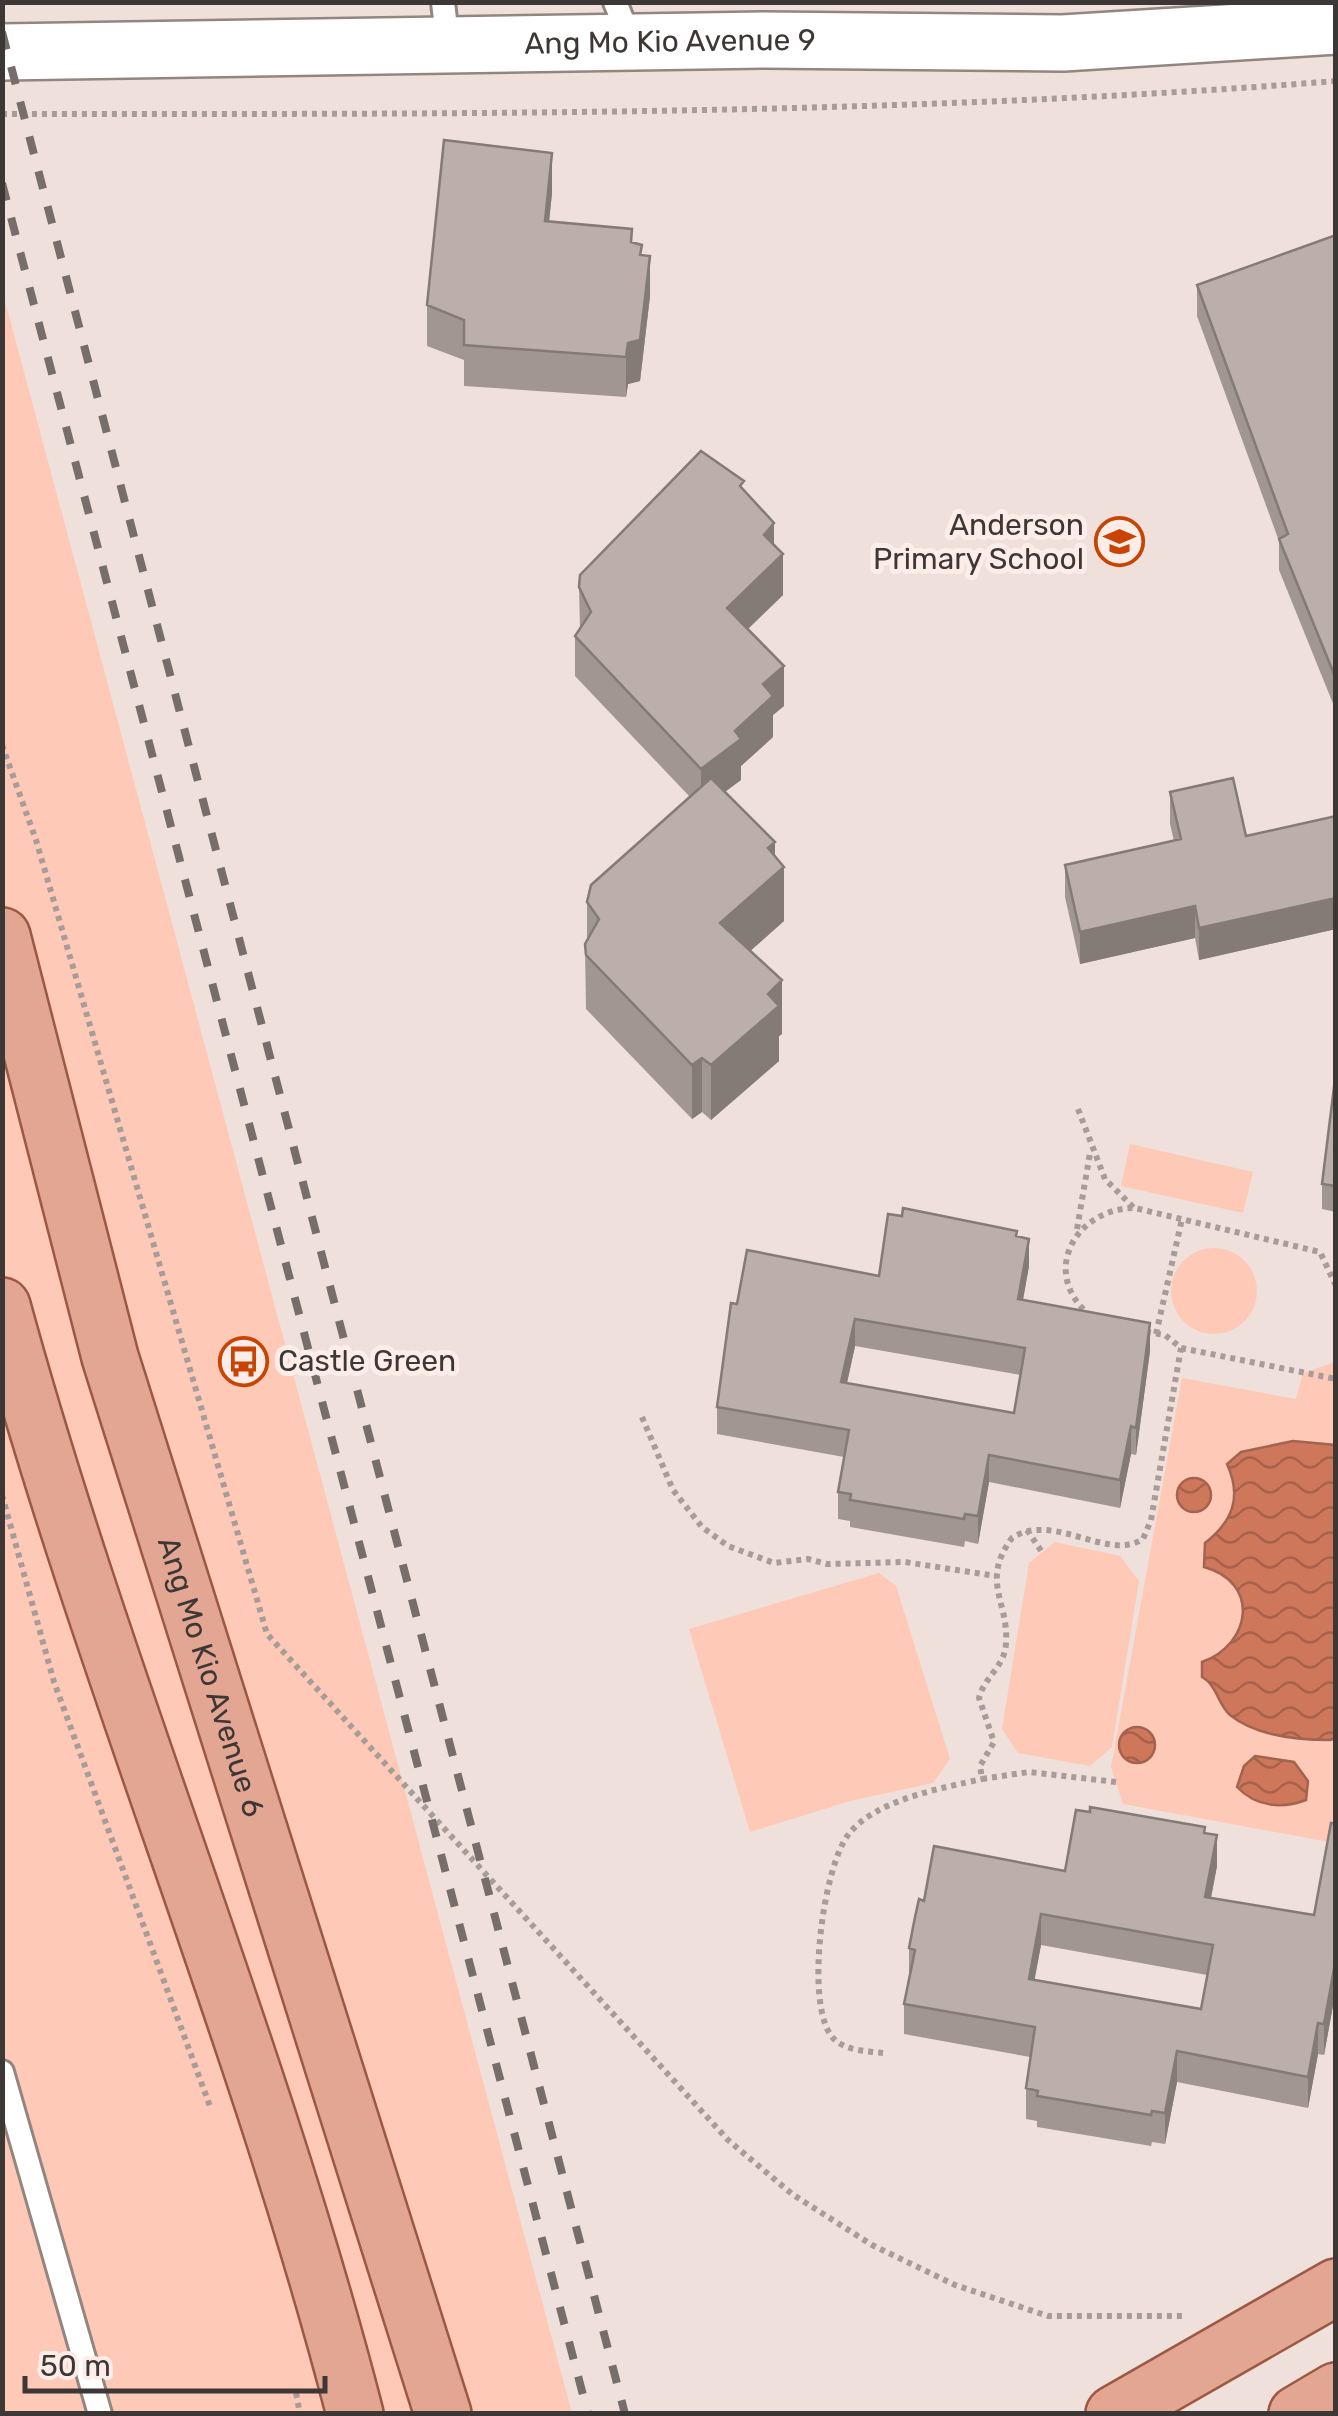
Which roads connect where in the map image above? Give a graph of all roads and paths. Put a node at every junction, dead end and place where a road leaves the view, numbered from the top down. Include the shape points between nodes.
1 (624, 23) edge
2 (445, 24) edge
3 (1336, 26) edge
4 (2, 52) edge
5 (1336, 80) edge
6 (2, 114) edge
7 (2, 745) edge
8 (2, 936) edge
9 (1078, 1109) dead end
10 (1090, 1146) junction
11 (1135, 1208) junction
12 (1182, 1220) junction
13 (1072, 1244) junction
14 (1336, 1286) edge
15 (2, 1306) edge
16 (1100, 1321) edge
17 (1141, 1330) edge
18 (1156, 1334) junction
19 (1181, 1348) junction
20 (1336, 1379) edge
21 (642, 1417) dead end
22 (2, 1495) edge
23 (1027, 1530) junction
24 (1042, 1552) dead end
25 (996, 1576) junction
26 (982, 1780) junction
27 (1116, 1782) dead end
28 (883, 2053) dead end
29 (2, 2072) edge
30 (216, 2124) dead end
31 (1336, 2287) edge
32 (1198, 2316) dead end
33 (293, 2378) dead end
34 (1336, 2391) edge
35 (100, 2414) edge
36 (300, 2414) edge
37 (355, 2414) edge
38 (443, 2414) edge
39 (1114, 2414) edge
40 (1297, 2414) edge

1 - 2 street, Ang Mo Kio Avenue 9
1 - 3 street, Ang Mo Kio Avenue 9 via 1081,42
2 - 4 street, Ang Mo Kio Avenue 9
5 - 6 path via 1151,96
7 - 32 path via 36,840 268,1634 728,2140 792,2194 872,2245 956,2285 1048,2316
8 - 38 main road, Ang Mo Kio Avenue 6 via 110,1357
9 - 10 path
10 - 11 path via 1105,1179
10 - 13 path
11 - 12 path
11 - 13 path via 1101,1212
12 - 14 path via 1320,1252
12 - 18 path
13 - 16 path via 1066,1268 1071,1291
15 - 37 main road
17 - 18 path
18 - 19 path
19 - 20 path
19 - 23 path via 1152,1520 1143,1539 1125,1545
21 - 25 path via 674,1490 702,1527 728,1546 774,1562 905,1562
22 - 30 path via 54,1682
23 - 24 path
23 - 25 path via 1004,1550
25 - 26 path via 1006,1642 1004,1659 978,1698 994,1742 980,1766
26 - 27 path via 1029,1772
26 - 28 path via 865,1820 838,1857 820,1946 821,2013 834,2040
29 - 35 lane
31 - 39 main road
33 - 36 path
34 - 40 main road

